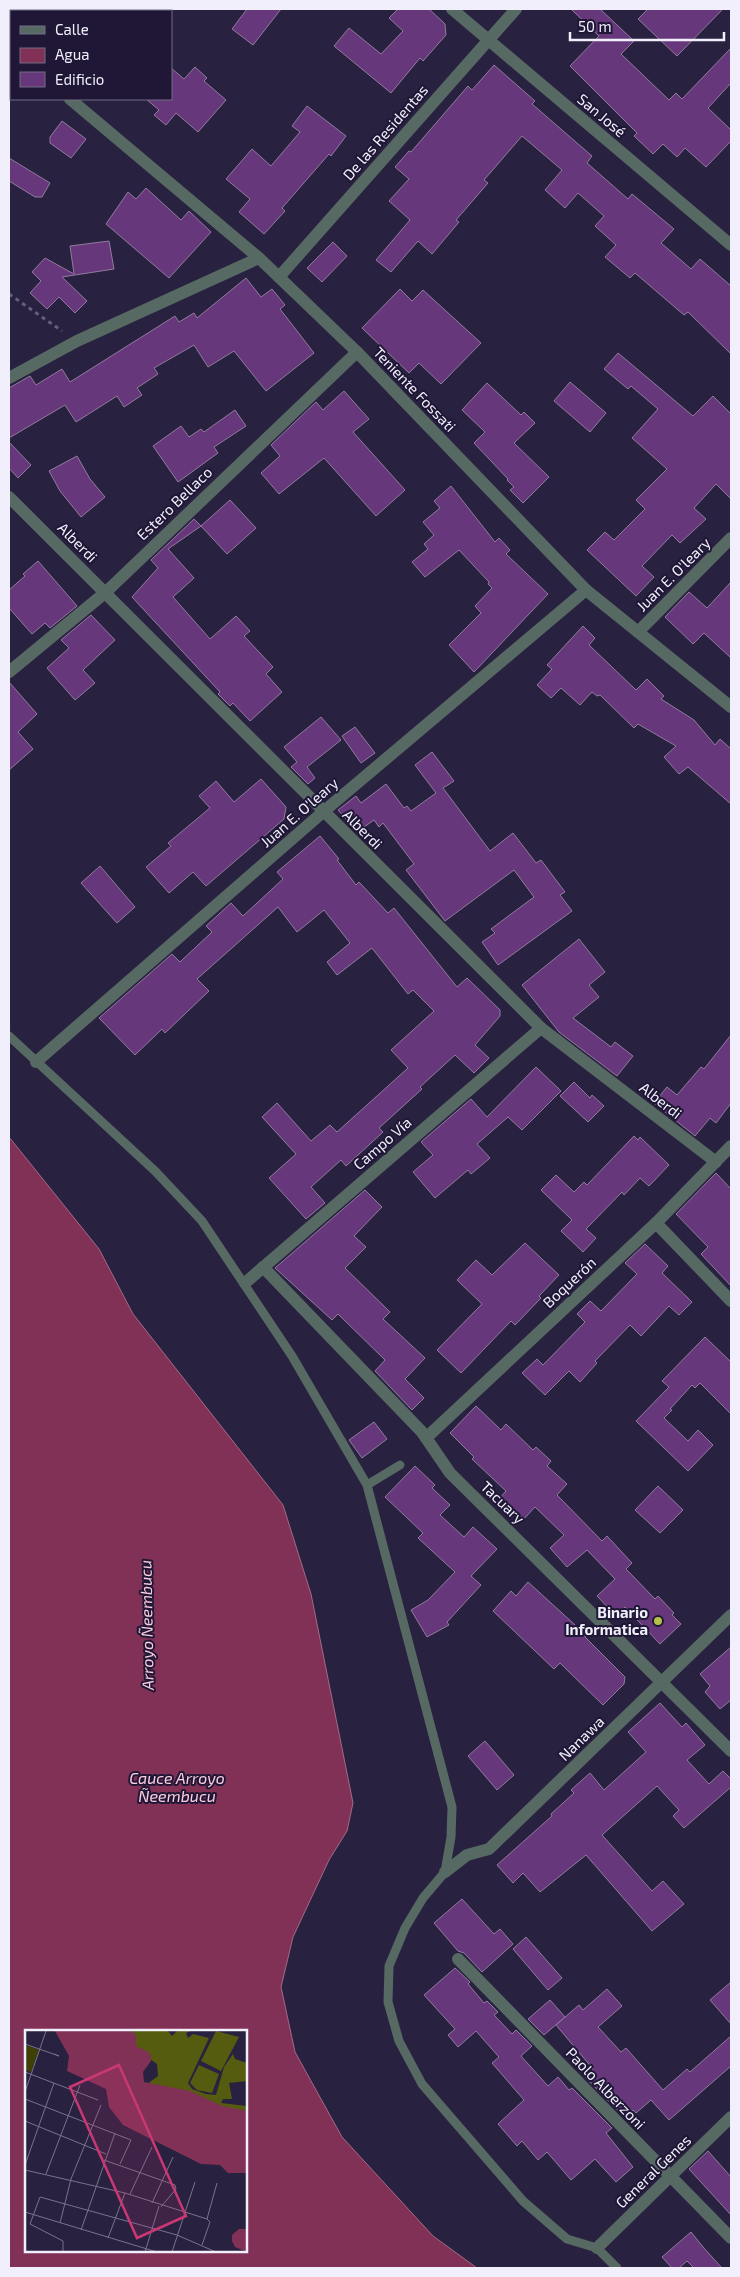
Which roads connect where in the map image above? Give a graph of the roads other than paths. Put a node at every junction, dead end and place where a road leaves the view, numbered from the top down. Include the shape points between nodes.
1 (452, 9) edge
2 (516, 9) edge
3 (488, 41) junction
4 (71, 100) edge
5 (731, 245) edge
6 (259, 258) junction
7 (279, 277) junction
8 (357, 352) junction
9 (9, 378) edge
10 (9, 496) edge
11 (731, 538) edge
12 (586, 590) junction
13 (106, 592) junction
14 (638, 632) junction
15 (9, 672) edge
16 (731, 707) edge
17 (323, 812) junction
18 (541, 1028) junction
19 (9, 1036) edge
20 (36, 1062) junction
21 (731, 1146) edge
22 (716, 1162) junction
23 (656, 1223) junction
24 (263, 1267) junction
25 (245, 1283) junction
26 (731, 1301) edge
27 (426, 1438) junction
28 (400, 1465) dead end
29 (368, 1485) junction
30 (731, 1615) edge
31 (663, 1682) junction
32 (731, 1751) edge
33 (445, 1872) junction
34 (458, 1959) dead end
35 (731, 2117) edge
36 (670, 2177) junction
37 (731, 2238) edge
38 (597, 2248) junction
39 (617, 2268) edge

1 - 3 street, San José
2 - 3 street, De las Residentas
3 - 5 street, San José
3 - 7 street, De las Residentas
4 - 6 street, Teniente Fossati
6 - 7 street, Teniente Fossati
6 - 9 street via 77,341
7 - 8 street, Teniente Fossati
8 - 12 street, Teniente Fossati
8 - 13 street, Estero Bellaco
10 - 13 street, Alberdi
11 - 14 street, Juan E. O'leary
12 - 14 street, Teniente Fossati
12 - 17 street, Juan E. O'leary
13 - 15 street, Estero Bellaco
13 - 17 street, Alberdi
14 - 16 street, Teniente Fossati
17 - 18 street, Alberdi
17 - 20 street, Juan E. O'leary
18 - 22 street, Alberdi
18 - 24 street, Campo Vía
19 - 20 lane
20 - 25 lane via 155,1171 196,1214
21 - 22 street, Boquerón
22 - 23 street, Boquerón
23 - 26 street
23 - 27 street, Boquerón
24 - 25 street, Campo Vía
24 - 27 street, Tacuary
25 - 29 lane
27 - 31 street, Tacuary via 450,1473
28 - 29 lane
29 - 33 lane via 452,1807
30 - 31 street, Nanawa
31 - 32 street, Tacuary
31 - 33 street, Nanawa via 488,1849 467,1855
33 - 38 lane via 423,1898 405,1928 389,1966 388,2002 399,2041 422,2084 523,2201 567,2238
34 - 36 street, Paolo Alberzoni
35 - 36 street, General Genes
36 - 37 street, Paolo Alberzoni
36 - 38 street, General Genes
38 - 39 lane

